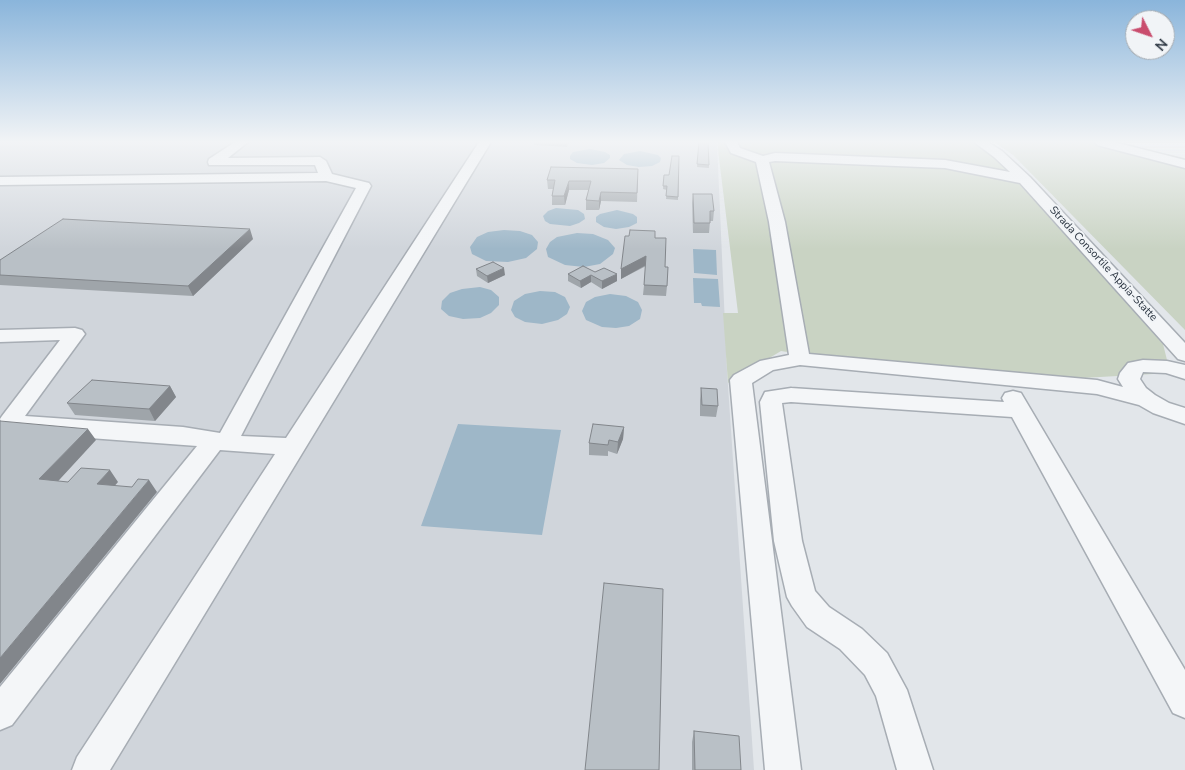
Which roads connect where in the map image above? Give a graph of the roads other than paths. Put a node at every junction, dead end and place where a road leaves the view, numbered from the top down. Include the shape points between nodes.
1 (326, 178) joint
2 (462, 178) edge
3 (766, 178) edge
4 (1016, 178) edge
5 (1025, 180) joint
6 (0, 181) edge
7 (1160, 325) junction
8 (0, 336) edge
9 (1185, 355) edge
10 (800, 360) junction
11 (1176, 369) edge
12 (1003, 378) junction
13 (1129, 379) junction
14 (1097, 386) junction
15 (1147, 400) junction
16 (1020, 410) junction
17 (1185, 416) edge
18 (220, 442) junction
19 (294, 447) junction
20 (1185, 701) edge
21 (0, 713) edge
22 (90, 770) edge
23 (783, 770) edge
24 (915, 770) edge

1 - 6 street
1 - 18 street via 364,186
2 - 19 street
3 - 10 street
4 - 5 street
5 - 7 street, Strada Consortile Appia-Statte
7 - 9 street, Strada Consortile Appia-Statte
7 - 11 street, Strada Consortile Appia-Statte
8 - 18 street via 75,334 10,421
10 - 12 street
10 - 23 street via 767,365 741,380
11 - 13 street via 1135,368
12 - 14 street
12 - 16 street
13 - 14 street
13 - 15 street
14 - 15 street
15 - 17 street
16 - 20 street
16 - 24 street via 791,395 773,397 771,402 788,541 802,597 818,616 851,639 876,664 891,690
18 - 19 street
18 - 21 street
19 - 22 street

